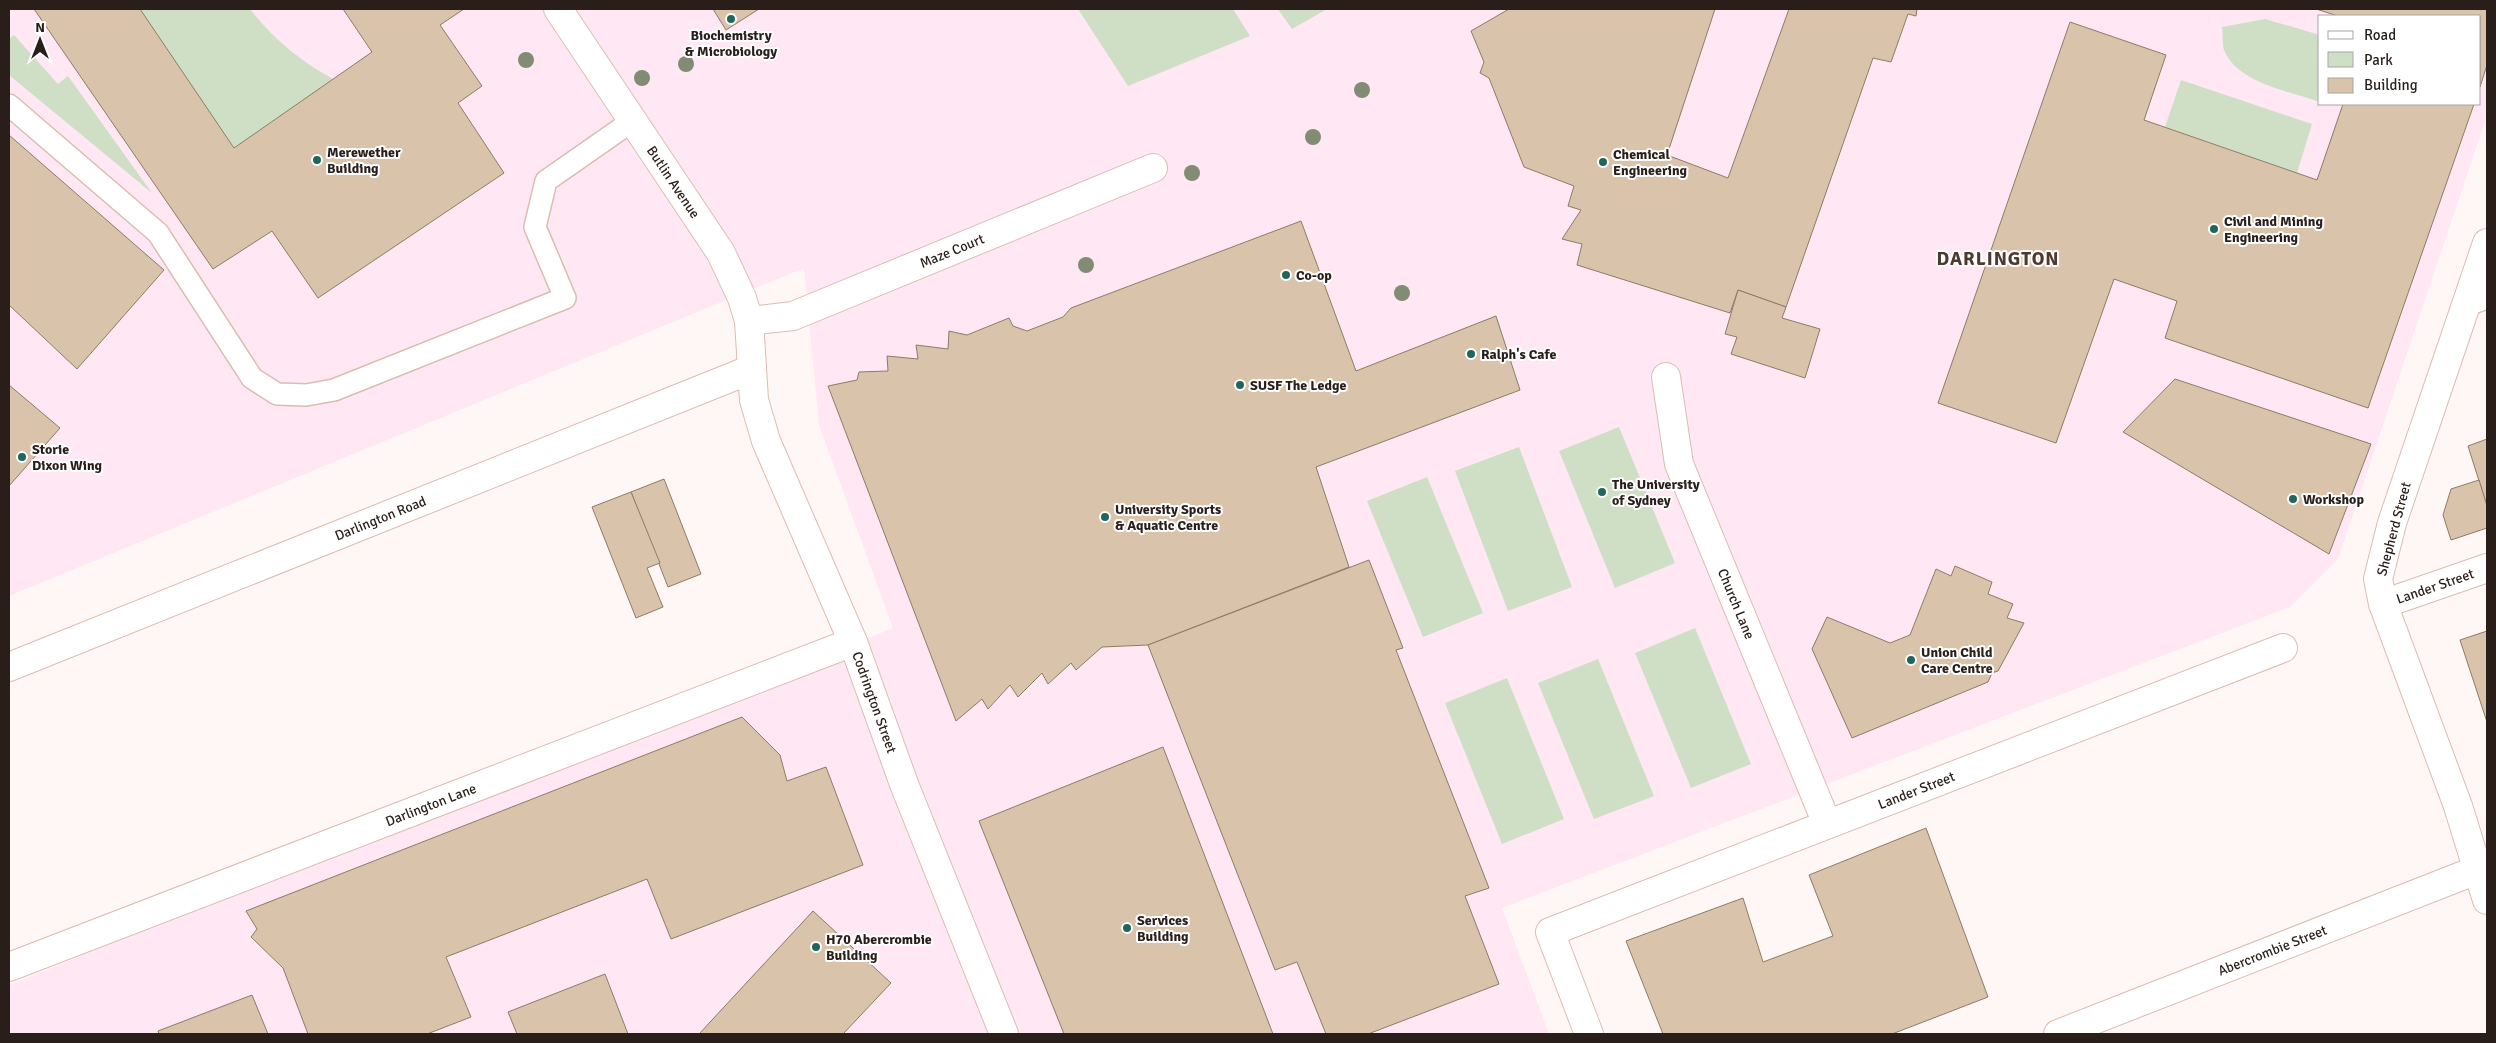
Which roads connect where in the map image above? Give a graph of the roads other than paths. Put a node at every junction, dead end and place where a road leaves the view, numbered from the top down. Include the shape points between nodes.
1 (558, 9) edge
2 (9, 105) edge
3 (632, 121) junction
4 (1153, 168) dead end
5 (2487, 243) edge
6 (2477, 301) edge
7 (748, 321) junction
8 (752, 370) junction
9 (1666, 377) dead end
10 (2487, 568) edge
11 (2383, 604) junction
12 (853, 642) junction
13 (2283, 648) dead end
14 (9, 667) edge
15 (1827, 824) junction
16 (2483, 868) edge
17 (2487, 900) edge
18 (9, 968) edge
19 (1004, 1034) edge
20 (1589, 1034) edge
21 (2058, 1034) edge

1 - 3 street, Butlin Avenue
2 - 3 lane via 158,233 252,378 277,394 306,395 334,390 565,298 535,227 546,181
3 - 7 street, Butlin Avenue via 721,253
4 - 7 street, Maze Court via 794,316
5 - 6 street, Shepherd Street
6 - 11 street, Shepherd Street via 2392,522 2378,579
7 - 8 street, Butlin Avenue
8 - 12 street, Codrington Street via 754,400 766,441
8 - 14 street, Darlington Road
9 - 15 street, Church Lane via 1678,464
10 - 11 street, Lander Street
11 - 16 street, Shepherd Street
12 - 18 street, Darlington Lane
12 - 19 street, Codrington Street via 904,784
13 - 15 street, Lander Street
15 - 20 street, Lander Street via 1550,932
16 - 17 street, Shepherd Street
16 - 21 street, Abercrombie Street

